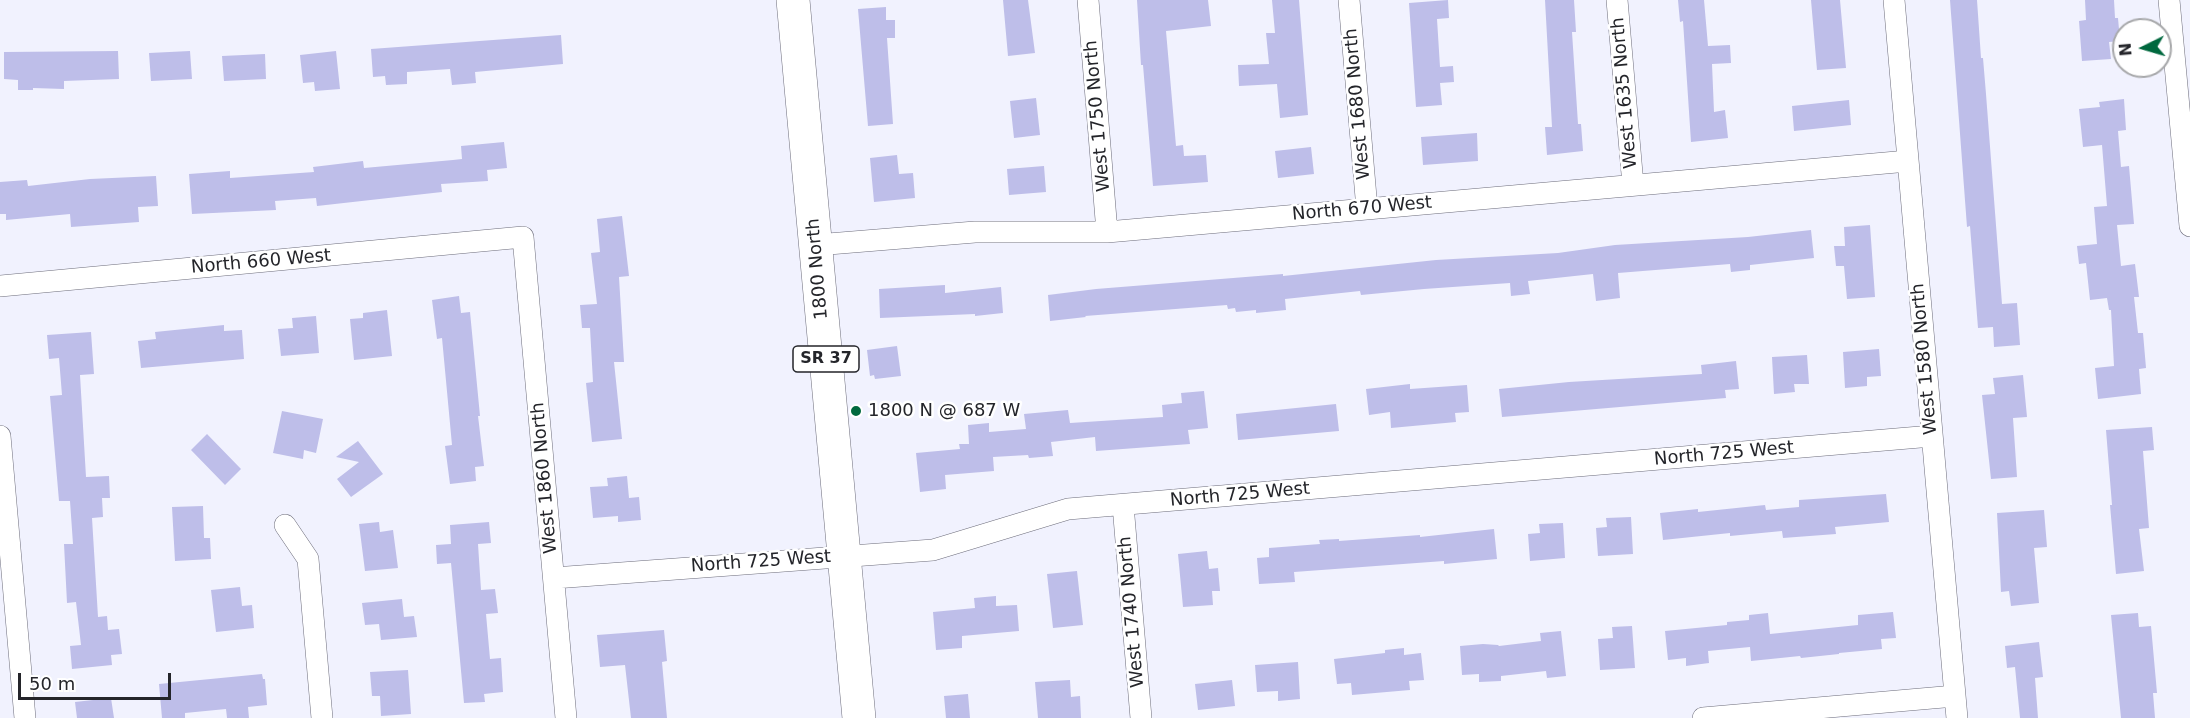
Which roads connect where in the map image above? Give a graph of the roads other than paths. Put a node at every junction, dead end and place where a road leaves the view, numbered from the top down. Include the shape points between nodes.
1 (793, 0) edge
2 (1088, 0) edge
3 (1349, 0) edge
4 (1617, 0) edge
5 (1894, 0) edge
6 (2169, 0) edge
7 (1908, 161) junction
8 (1633, 185) junction
9 (1367, 209) junction
10 (2190, 226) edge
11 (1107, 232) junction
12 (523, 237) joint
13 (816, 245) junction
14 (0, 286) edge
15 (0, 436) edge
16 (1932, 436) junction
17 (1123, 505) junction
18 (285, 525) dead end
19 (844, 556) junction
20 (554, 578) junction
21 (1955, 696) junction
22 (26, 718) edge
23 (322, 718) edge
24 (566, 718) edge
25 (859, 718) edge
26 (1141, 718) edge
27 (1702, 718) edge
28 (1957, 718) edge

1 - 13 main road, 1800 North / SR 37
2 - 11 street, West 1750 North
3 - 9 street, West 1680 North
4 - 8 street, West 1635 North
5 - 7 street, West 1580 North
6 - 10 street
7 - 8 street, North 670 West
7 - 16 street, West 1580 North
8 - 9 street, North 670 West
9 - 11 street, North 670 West
11 - 13 street, North 670 West via 975,232
12 - 14 street, North 660 West
12 - 20 street, West 1860 North
13 - 19 main road, 1800 North / SR 37
15 - 22 street
16 - 17 street, North 725 West
16 - 21 street, West 1580 North
17 - 19 street, North 725 West via 1068,509 933,550
17 - 26 street, West 1740 North
18 - 23 street via 308,559
19 - 20 street, North 725 West
19 - 25 main road, 1800 North / SR 37
20 - 24 street, West 1860 North
21 - 27 street
21 - 28 street, West 1580 North

